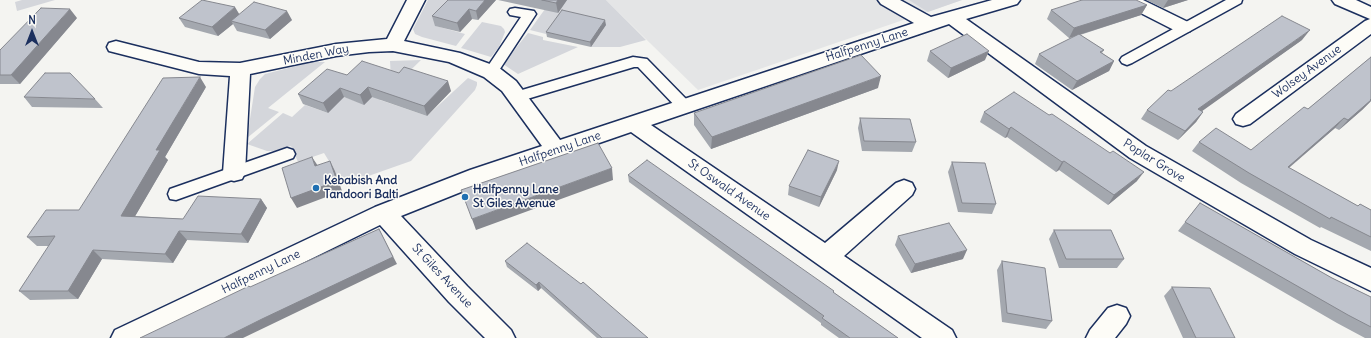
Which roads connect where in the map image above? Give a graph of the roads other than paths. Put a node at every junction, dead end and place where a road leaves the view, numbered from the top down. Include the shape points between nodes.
1 (416, 0) edge
2 (887, 0) edge
3 (1011, 0) edge
4 (1129, 0) edge
5 (1236, 0) edge
6 (1341, 0) edge
7 (515, 12) dead end
8 (1371, 14) edge
9 (952, 18) junction
10 (929, 24) junction
11 (1371, 25) edge
12 (1184, 28) junction
13 (393, 45) junction
14 (116, 47) dead end
15 (1127, 60) dead end
16 (240, 70) junction
17 (491, 72) junction
18 (517, 97) junction
19 (684, 106) junction
20 (1243, 119) dead end
21 (633, 124) junction
22 (556, 150) junction
23 (287, 154) dead end
24 (234, 173) junction
25 (904, 189) dead end
26 (176, 194) dead end
27 (383, 213) junction
28 (826, 257) junction
29 (1371, 280) edge
30 (1117, 316) dead end
31 (124, 338) edge
32 (502, 338) edge
33 (943, 338) edge
34 (1099, 338) edge

1 - 13 street
2 - 10 street
3 - 9 street, Halfpenny Lane
4 - 12 street
5 - 12 lane
6 - 8 street
7 - 17 lane via 529,14
9 - 10 street, Halfpenny Lane
9 - 29 street, Poplar Grove via 1138,152 1303,247
10 - 19 street, Halfpenny Lane
11 - 20 street, Wolsey Avenue
12 - 15 lane
13 - 16 street, Minden Way via 336,50
13 - 17 street, Minden Way via 453,57
14 - 16 street, Minden Way via 199,68
16 - 24 street
17 - 18 street, Minden Way via 509,86
18 - 19 lane via 633,62 642,62
18 - 22 street, Minden Way
19 - 21 street, Halfpenny Lane
21 - 22 street, Halfpenny Lane
21 - 28 street, St Oswald Avenue
22 - 27 street, Halfpenny Lane via 478,176
23 - 24 lane
24 - 26 lane
25 - 28 street
27 - 31 street, Halfpenny Lane
27 - 32 street, St Giles Avenue
28 - 33 street, St Oswald Avenue
30 - 34 street

